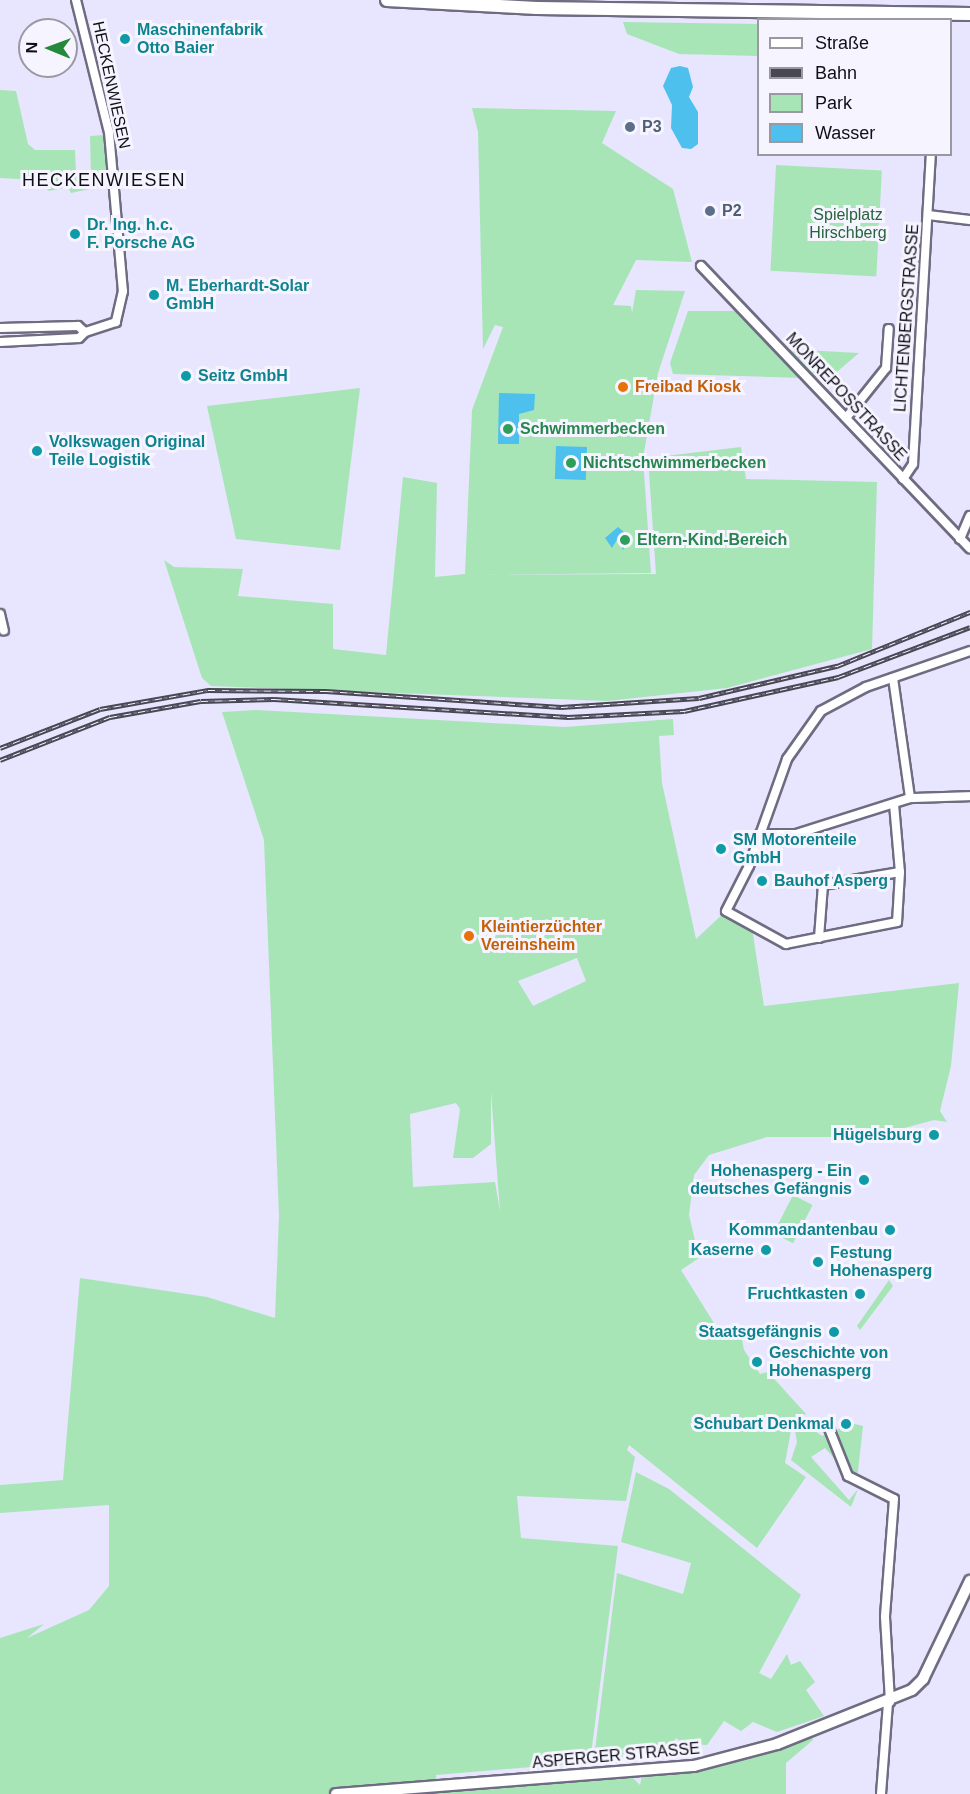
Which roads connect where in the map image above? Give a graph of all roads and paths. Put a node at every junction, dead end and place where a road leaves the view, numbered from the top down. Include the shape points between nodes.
1 (76, 0) edge
2 (387, 0) edge
3 (970, 14) edge
4 (931, 156) edge
5 (928, 215) junction
6 (970, 220) edge
7 (701, 266) dead end
8 (0, 328) edge
9 (889, 329) dead end
10 (85, 332) junction
11 (0, 342) edge
12 (846, 418) junction
13 (903, 479) junction
14 (970, 516) edge
15 (960, 539) junction
16 (970, 548) edge
17 (0, 614) edge
18 (4, 631) dead end
19 (970, 651) edge
20 (893, 678) junction
21 (970, 796) edge
22 (910, 798) junction
23 (894, 804) junction
24 (760, 834) junction
25 (900, 872) junction
26 (819, 938) junction
27 (828, 1426) dead end
28 (970, 1581) edge
29 (889, 1702) junction
30 (336, 1794) edge
31 (881, 1794) edge

1 - 10 street, HECKENWIESEN via 109,132 123,291 116,322
2 - 3 highway via 537,9
4 - 5 street, LICHTENBERGSTRASSE
5 - 6 street
5 - 13 street, LICHTENBERGSTRASSE via 913,464
7 - 12 street, MONREPOSSTRASSE
8 - 10 street via 78,326
9 - 12 street via 886,368
10 - 11 street via 79,338
12 - 13 street, MONREPOSSTRASSE
13 - 15 street, MONREPOSSTRASSE
14 - 15 street
15 - 16 street, MONREPOSSTRASSE
17 - 18 street
19 - 20 street
20 - 22 street
20 - 24 street via 821,711 787,759
21 - 22 street
22 - 23 street
23 - 24 street via 796,834
23 - 25 street
24 - 26 street via 726,911 783,943
25 - 26 street via 897,922
25 - 26 street via 823,885
27 - 29 street via 848,1476 894,1499 885,1617
28 - 29 main road, ASPERGER STRASSE via 923,1679
29 - 30 main road, ASPERGER STRASSE via 701,1765
29 - 31 street

